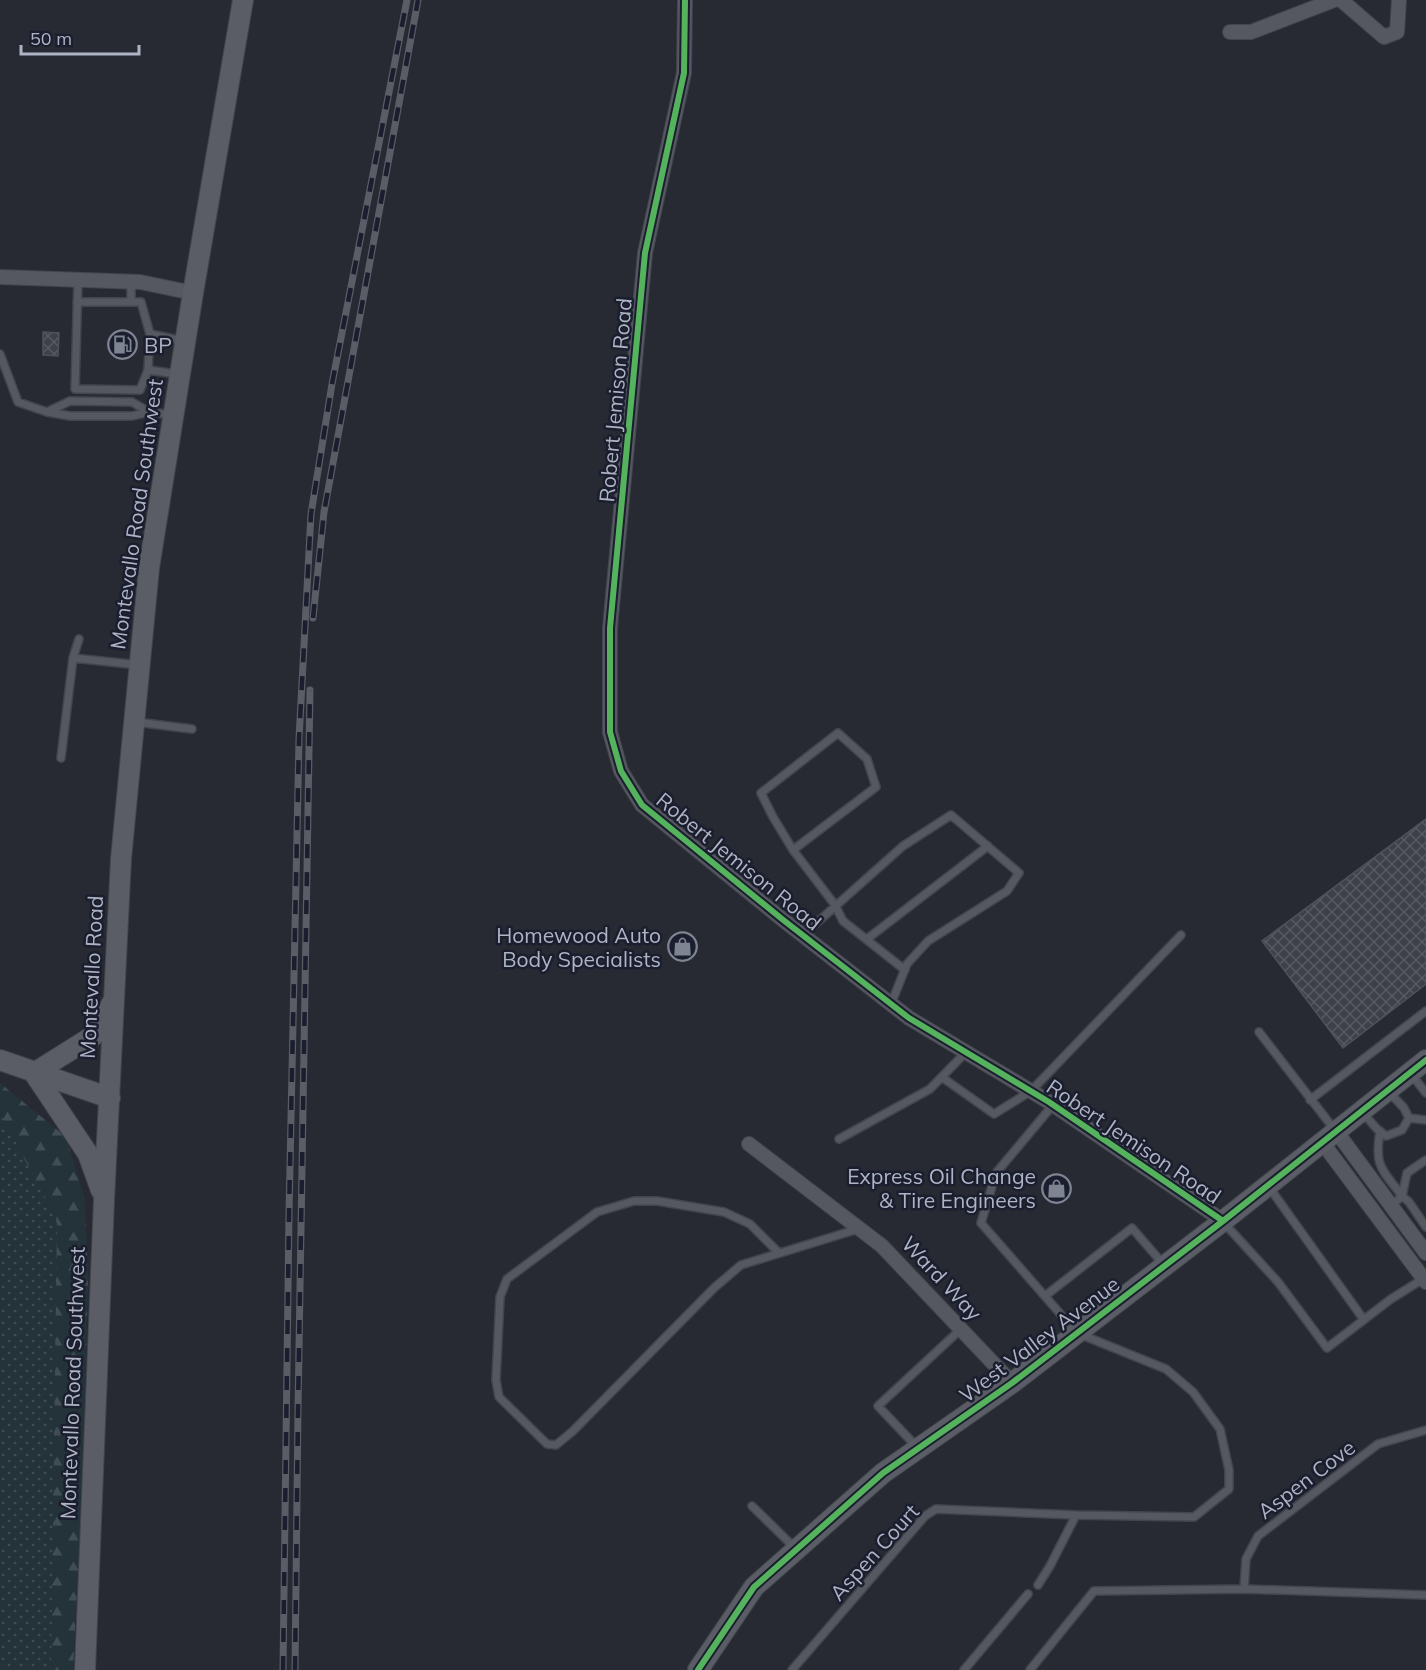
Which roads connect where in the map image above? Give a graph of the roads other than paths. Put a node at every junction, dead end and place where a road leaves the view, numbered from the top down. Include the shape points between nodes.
1 (243, 0) edge
2 (685, 0) edge
3 (1334, 0) edge
4 (1341, 0) edge
5 (1399, 0) edge
6 (1230, 32) dead end
7 (0, 277) edge
8 (78, 280) junction
9 (131, 281) junction
10 (193, 292) junction
11 (77, 302) junction
12 (131, 302) junction
13 (150, 334) junction
14 (185, 342) junction
15 (0, 354) edge
16 (148, 370) junction
17 (180, 374) junction
18 (47, 412) junction
19 (149, 412) junction
20 (173, 415) junction
21 (79, 639) dead end
22 (73, 658) junction
23 (140, 665) junction
24 (134, 722) junction
25 (192, 729) dead end
26 (61, 758) dead end
27 (988, 846) junction
28 (794, 850) junction
29 (121, 860) joint
30 (835, 905) junction
31 (802, 935) junction
32 (1181, 935) dead end
33 (867, 939) junction
34 (904, 970) junction
35 (114, 1000) junction
36 (891, 1004) junction
37 (1426, 1011) edge
38 (1259, 1032) dead end
39 (966, 1052) junction
40 (0, 1060) edge
41 (1426, 1060) edge
42 (34, 1073) junction
43 (1410, 1073) junction
44 (943, 1078) junction
45 (1388, 1090) junction
46 (1031, 1091) junction
47 (1426, 1094) edge
48 (110, 1098) junction
49 (1310, 1100) junction
50 (1053, 1105) junction
51 (1361, 1111) junction
52 (1409, 1118) junction
53 (1426, 1120) edge
54 (1380, 1131) junction
55 (1329, 1136) junction
56 (839, 1139) dead end
57 (749, 1144) dead end
58 (1426, 1160) edge
59 (1267, 1185) junction
60 (104, 1200) junction
61 (1397, 1201) junction
62 (1223, 1221) junction
63 (1426, 1227) edge
64 (860, 1229) junction
65 (1426, 1252) edge
66 (779, 1253) junction
67 (1411, 1262) junction
68 (1165, 1265) junction
69 (1425, 1279) edge
70 (1045, 1296) junction
71 (1364, 1320) junction
72 (961, 1329) junction
73 (1077, 1333) junction
74 (1012, 1383) junction
75 (1426, 1430) edge
76 (917, 1448) junction
77 (752, 1506) dead end
78 (1076, 1515) junction
79 (796, 1550) junction
80 (1038, 1585) dead end
81 (1244, 1588) junction
82 (1028, 1594) dead end
83 (1426, 1595) edge
84 (85, 1670) edge
85 (698, 1670) edge
86 (792, 1670) edge
87 (963, 1670) edge
88 (1030, 1670) edge

1 - 10 main road, Montevallo Road Southwest
2 - 31 street, Robert Jemison Road via 684,73 645,253 610,628 610,732 621,771 642,805
3 - 6 street via 1251,32
4 - 5 street via 1384,37 1397,32
7 - 8 street
8 - 9 street
8 - 11 lane
9 - 10 street
9 - 12 lane
10 - 14 main road, Montevallo Road Southwest
11 - 12 lane
11 - 16 lane via 75,389 140,390
12 - 13 lane via 141,302
13 - 14 lane
13 - 16 lane
14 - 17 main road, Montevallo Road Southwest
15 - 18 lane via 18,402
16 - 17 lane
17 - 20 main road, Montevallo Road Southwest
18 - 19 lane via 70,416 132,416
18 - 19 lane via 70,401 132,402
19 - 20 lane
20 - 23 main road, Montevallo Road Southwest via 149,568
21 - 22 lane
22 - 23 lane
22 - 26 lane
23 - 24 main road, Montevallo Road Southwest
24 - 25 lane
24 - 29 main road, Montevallo Road Southwest
27 - 30 lane via 951,815 903,846
27 - 33 lane
27 - 34 lane via 1019,873 1007,891 928,941
28 - 28 lane via 876,787 867,759 838,733 761,793
28 - 30 lane
29 - 35 main road, Montevallo Road
30 - 31 lane
30 - 33 lane via 843,921
31 - 36 street, Robert Jemison Road
32 - 46 lane
33 - 34 lane
34 - 36 lane
35 - 42 main road via 93,1036
35 - 48 main road, Montevallo Road
36 - 39 street, Robert Jemison Road
37 - 49 lane
38 - 49 lane
39 - 44 lane
39 - 46 street, Robert Jemison Road
40 - 42 main road
41 - 43 main road, West Valley Avenue
42 - 48 main road
42 - 60 main road via 88,1154
43 - 45 main road, West Valley Avenue
43 - 47 lane
44 - 46 lane via 994,1114
44 - 56 lane
45 - 51 main road, West Valley Avenue
45 - 52 lane
46 - 50 street, Robert Jemison Road
48 - 60 main road, Montevallo Road Southwest
49 - 55 lane
50 - 62 street, Robert Jemison Road
50 - 70 lane via 996,1173 981,1223
51 - 54 lane
51 - 55 main road, West Valley Avenue
52 - 53 lane
52 - 54 lane via 1402,1130 1386,1136
54 - 61 lane via 1379,1165
55 - 59 main road, West Valley Avenue
55 - 61 street
55 - 67 street
57 - 64 street, Ward Way
58 - 61 lane via 1407,1173
59 - 62 main road, West Valley Avenue
59 - 71 lane
60 - 84 main road, Montevallo Road Southwest
61 - 63 lane via 1409,1202
61 - 65 street
62 - 68 main road, West Valley Avenue
62 - 71 lane via 1278,1282 1328,1348
64 - 66 lane
64 - 72 street, Ward Way via 882,1245
65 - 67 lane
66 - 66 lane via 741,1265 714,1288 556,1445 547,1444 499,1397 496,1380 500,1297 507,1279 597,1212 634,1201 724,1212 750,1224
67 - 69 street
68 - 70 lane via 1132,1228
68 - 73 main road, West Valley Avenue
69 - 71 lane
70 - 73 lane
72 - 74 street, Ward Way
72 - 76 lane via 878,1406
73 - 74 main road, West Valley Avenue
73 - 78 lane, Aspen Court via 1166,1369 1193,1392 1220,1429 1229,1489 1194,1517
74 - 76 main road, West Valley Avenue
75 - 81 lane, Aspen Cove via 1378,1444 1258,1536 1246,1559
76 - 79 main road, West Valley Avenue
77 - 79 lane
78 - 80 lane
78 - 86 lane, Aspen Court via 936,1509 925,1516
79 - 85 main road, West Valley Avenue via 754,1587
81 - 83 lane
81 - 88 lane via 1094,1591
82 - 87 lane

